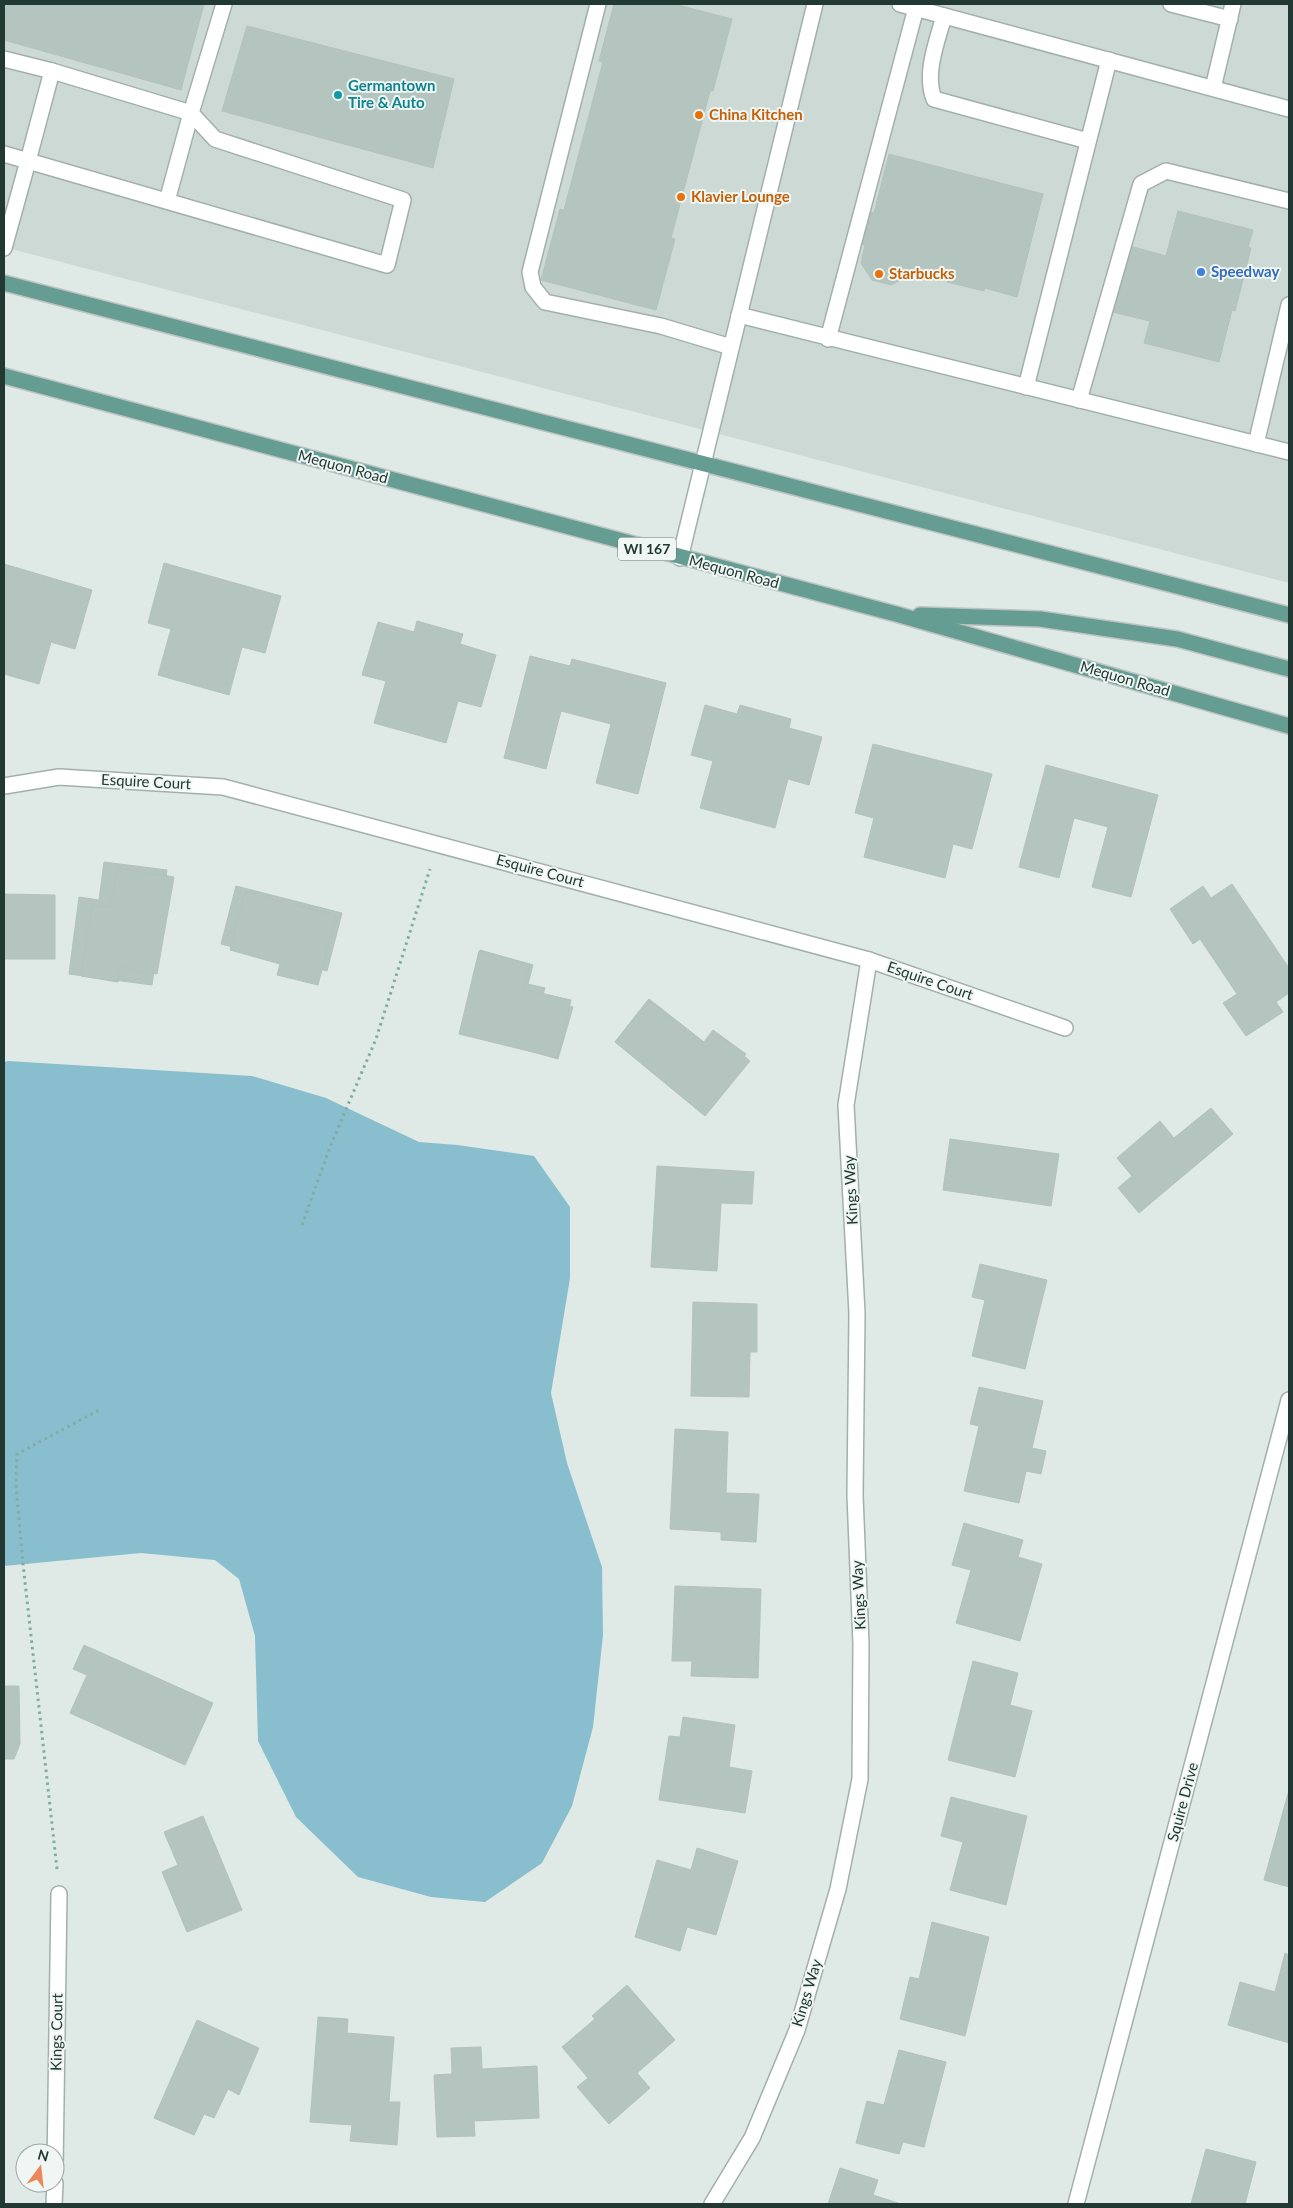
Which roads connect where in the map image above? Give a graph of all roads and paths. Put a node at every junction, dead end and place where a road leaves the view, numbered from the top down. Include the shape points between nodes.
1 (224, 4) edge
2 (598, 4) edge
3 (815, 4) edge
4 (900, 4) edge
5 (1171, 4) edge
6 (1234, 4) edge
7 (916, 8) junction
8 (944, 16) junction
9 (1230, 19) junction
10 (4, 59) edge
11 (1109, 60) junction
12 (52, 71) junction
13 (1213, 88) junction
14 (1289, 109) edge
15 (191, 113) junction
16 (1088, 141) junction
17 (4, 154) edge
18 (28, 161) junction
19 (1289, 200) edge
20 (168, 201) junction
21 (4, 248) edge
22 (4, 283) edge
23 (1289, 305) edge
24 (739, 315) junction
25 (828, 339) junction
26 (731, 347) junction
27 (4, 376) edge
28 (1026, 387) junction
29 (1079, 400) junction
30 (1256, 444) junction
31 (1289, 452) edge
32 (702, 463) junction
33 (680, 558) junction
34 (896, 614) junction
35 (1289, 615) edge
36 (1289, 669) edge
37 (1289, 726) edge
38 (4, 786) edge
39 (438, 844) junction
40 (869, 960) junction
41 (1065, 1028) dead end
42 (302, 1225) dead end
43 (1289, 1400) edge
44 (99, 1410) dead end
45 (59, 1894) joint
46 (55, 2143) edge
47 (712, 2204) edge
48 (1076, 2204) edge

1 - 15 street
2 - 26 street via 530,272 533,288 545,302 661,326
3 - 24 street
4 - 7 street
5 - 9 street
6 - 9 street
7 - 8 street
7 - 25 street
8 - 11 street
8 - 16 street via 930,70 929,86 934,99
9 - 13 street
10 - 12 street
11 - 13 street
11 - 16 street
12 - 15 street
12 - 18 street
13 - 14 street
15 - 20 street
15 - 20 street via 215,139 403,200 387,264
16 - 28 street
17 - 18 street
18 - 20 street
18 - 21 street
19 - 29 street via 1166,171 1141,184
22 - 32 main road
23 - 30 street
24 - 25 street
24 - 26 street
25 - 28 street
26 - 32 street
27 - 33 main road, Mequon Road / WI 167
28 - 29 street
29 - 30 street
30 - 31 street
32 - 33 street
32 - 35 main road
33 - 34 main road, Mequon Road / WI 167
34 - 36 main road via 1040,619 1177,639
34 - 37 main road, Mequon Road / WI 167
38 - 39 street, Esquire Court via 58,777 223,787
39 - 40 street, Esquire Court
39 - 42 path via 376,1039
40 - 41 street, Esquire Court
40 - 47 street, Kings Way via 846,1105 857,1313 855,1495 861,1644 860,1779 838,1890 797,2030 752,2138
43 - 48 street, Squire Drive
44 - 45 path via 17,1454 16,1485 23,1564
45 - 46 street, Kings Court

